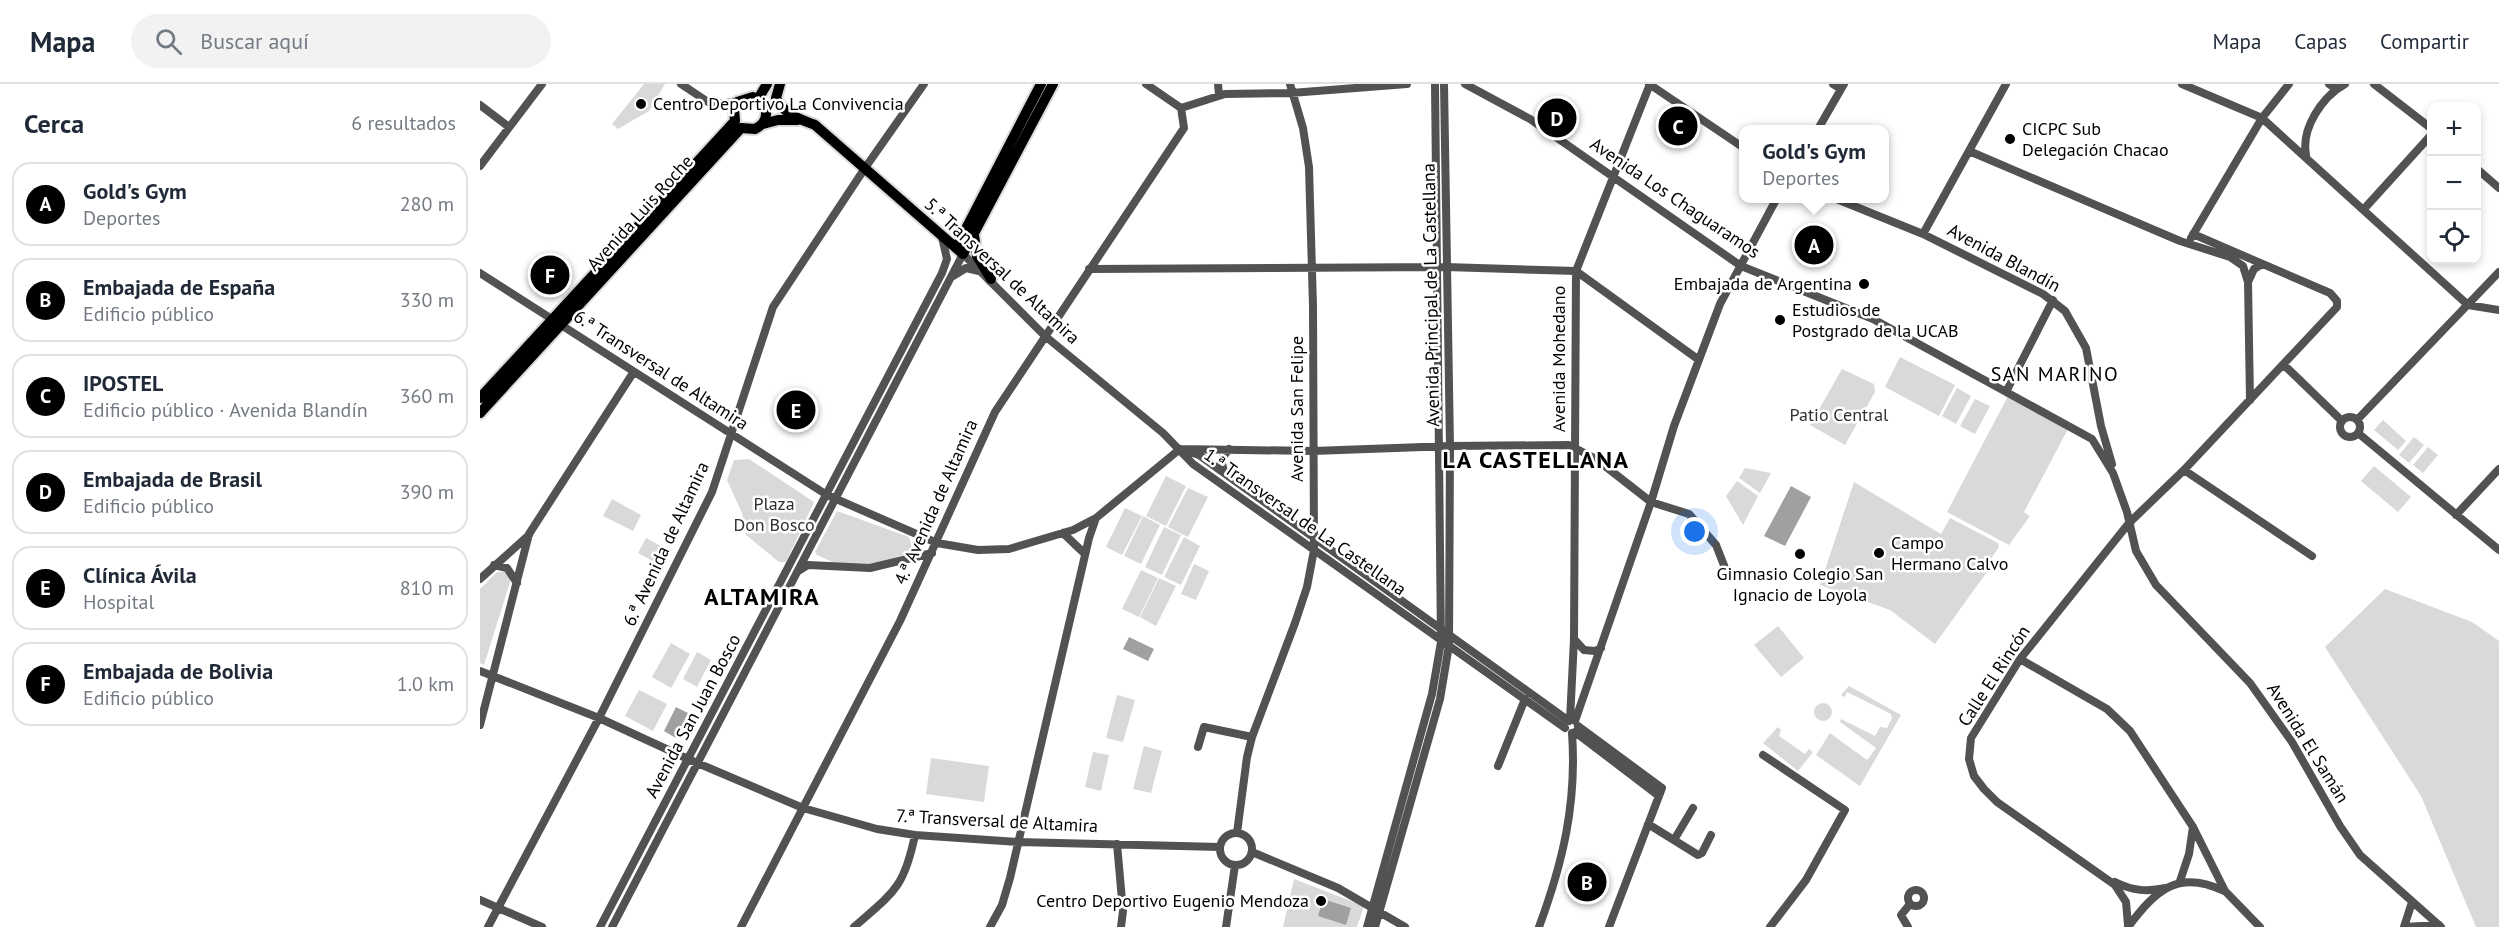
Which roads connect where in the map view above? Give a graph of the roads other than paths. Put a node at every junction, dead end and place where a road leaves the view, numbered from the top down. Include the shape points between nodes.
1 (542, 84) edge
2 (681, 84) edge
3 (767, 84) edge
4 (780, 84) edge
5 (924, 84) edge
6 (1041, 84) edge
7 (1053, 84) edge
8 (1146, 84) edge
9 (1218, 84) edge
10 (1407, 84) edge
11 (1434, 84) edge
12 (1444, 84) edge
13 (1465, 84) edge
14 (1650, 84) edge
15 (2006, 84) edge
16 (2182, 84) edge
17 (2289, 84) edge
18 (2345, 84) edge
19 (2374, 84) edge
20 (1840, 86) edge
21 (2332, 87) edge
22 (1290, 89) edge
23 (1218, 95) junction
24 (758, 99) junction
25 (737, 102) junction
26 (480, 105) edge
27 (1181, 108) junction
28 (2262, 118) junction
29 (800, 120) junction
30 (763, 124) junction
31 (1820, 125) edge
32 (2427, 125) edge
33 (509, 127) junction
34 (2427, 140) edge
35 (1739, 145) edge
36 (1969, 151) junction
37 (2306, 155) junction
38 (480, 166) edge
39 (865, 168) junction
40 (2481, 172) edge
41 (1613, 177) junction
42 (2499, 188) edge
43 (1774, 203) edge
44 (1846, 203) edge
45 (2364, 209) junction
46 (936, 229) junction
47 (971, 229) junction
48 (1923, 234) junction
49 (2193, 234) junction
50 (2188, 243) junction
51 (959, 255) junction
52 (2262, 264) junction
53 (1741, 266) junction
54 (1312, 267) junction
55 (1441, 268) junction
56 (1089, 269) junction
57 (1576, 271) junction
58 (2499, 272) edge
59 (480, 273) edge
60 (950, 278) junction
61 (991, 279) junction
62 (2248, 282) junction
63 (2053, 300) junction
64 (2468, 305) junction
65 (2499, 310) edge
66 (556, 322) junction
67 (1045, 336) junction
68 (1700, 360) junction
69 (2283, 364) junction
70 (633, 373) junction
71 (2007, 390) junction
72 (480, 398) edge
73 (2250, 400) junction
74 (480, 413) edge
75 (2357, 420) junction
76 (2342, 421) junction
77 (2101, 426) junction
78 (2358, 433) junction
79 (732, 436) junction
80 (2092, 439) junction
81 (1439, 446) junction
82 (1450, 446) junction
83 (1575, 448) junction
84 (1180, 449) junction
85 (1228, 449) junction
86 (1313, 451) junction
87 (2499, 469) edge
88 (2184, 470) junction
89 (2113, 473) junction
90 (1226, 474) junction
91 (831, 497) junction
92 (1651, 502) junction
93 (2456, 515) junction
94 (1096, 518) junction
95 (2129, 523) junction
96 (1063, 533) junction
97 (529, 534) junction
98 (1315, 538) junction
99 (937, 543) junction
100 (1314, 550) junction
101 (2499, 550) edge
102 (932, 553) junction
103 (1085, 554) junction
104 (2312, 556) dead end
105 (494, 565) junction
106 (1727, 573) dead end
107 (795, 575) junction
108 (480, 579) edge
109 (517, 583) junction
110 (1441, 629) junction
111 (1445, 637) junction
112 (1574, 639) junction
113 (1449, 645) junction
114 (1601, 648) junction
115 (2020, 659) junction
116 (480, 671) edge
117 (493, 676) junction
118 (1525, 699) junction
119 (599, 718) junction
120 (480, 725) edge
121 (1572, 726) junction
122 (1252, 737) junction
123 (1198, 747) dead end
124 (1763, 755) dead end
125 (692, 761) junction
126 (1498, 766) dead end
127 (803, 807) junction
128 (1693, 808) dead end
129 (1648, 824) junction
130 (2193, 827) junction
131 (1237, 833) junction
132 (915, 835) junction
133 (1711, 835) dead end
134 (1674, 840) junction
135 (1018, 842) junction
136 (1117, 844) junction
137 (1220, 847) junction
138 (1251, 852) junction
139 (1235, 865) junction
140 (2110, 880) junction
141 (2180, 881) junction
142 (2167, 888) junction
143 (2224, 891) junction
144 (480, 900) edge
145 (2412, 902) junction
146 (1910, 904) dead end
147 (498, 908) junction
148 (1376, 908) junction
149 (2128, 926) edge
150 (2440, 926) edge
151 (488, 927) edge
152 (542, 927) edge
153 (600, 927) edge
154 (612, 927) edge
155 (741, 927) edge
156 (854, 927) edge
157 (990, 927) edge
158 (1121, 927) edge
159 (1226, 927) edge
160 (1367, 927) edge
161 (1375, 927) edge
162 (1405, 927) edge
163 (1539, 927) edge
164 (1609, 927) edge
165 (1770, 927) edge
166 (1908, 927) edge
167 (2260, 927) edge
168 (2404, 927) edge

1 - 33 street
2 - 25 street via 711,104
3 - 24 main road
4 - 29 main road, 5.ª Transversal de Altamira via 776,98 781,108
5 - 39 street, 6.ª Avenida de Altamira
6 - 47 main road, Avenida San Juan Bosco
7 - 47 main road, Avenida San Juan Bosco
8 - 27 street
9 - 23 street
10 - 22 street
11 - 55 street, Avenida Principal de La Castellana
12 - 55 street, Avenida Principal de La Castellana
13 - 41 street, Avenida Los Chaguaramos via 1530,119
14 - 35 street
14 - 41 street, Avenida Mohedano
15 - 36 street
16 - 28 street
17 - 28 street
18 - 21 street
19 - 32 street
20 - 31 street
21 - 37 street via 2306,136
22 - 23 street
22 - 54 street, Avenida San Felipe via 1307,148
23 - 27 street
24 - 25 main road via 747,97
24 - 30 main road via 766,112
25 - 66 main road, Avenida Luis Roche via 735,121
26 - 33 street
27 - 56 street, 4.ª Avenida de Altamira via 1184,128
28 - 37 street
28 - 49 street
29 - 30 main road
29 - 39 main road, 5.ª Transversal de Altamira via 815,125
30 - 66 main road, Avenida Luis Roche via 755,129 741,128
33 - 38 street
34 - 45 street
36 - 48 street
36 - 50 street
37 - 45 street
39 - 46 main road, 5.ª Transversal de Altamira
39 - 79 street, 6.ª Avenida de Altamira via 773,307
40 - 42 street
41 - 53 street, Avenida Los Chaguaramos
41 - 57 street, Avenida Mohedano
43 - 53 street
44 - 48 street, Avenida Blandín
45 - 64 street
46 - 47 main road via 955,234
46 - 51 main road, 5.ª Transversal de Altamira
46 - 91 street, Avenida San Juan Bosco via 946,249 946,265
47 - 51 main road, Avenida San Juan Bosco
47 - 61 main road via 977,256
48 - 63 street, Avenida Blandín
49 - 50 street
49 - 52 street
50 - 62 street via 2241,263
51 - 60 street, Avenida San Juan Bosco
51 - 61 street, 5.ª Transversal de Altamira
52 - 62 street via 2254,269
52 - 69 street, Calle El Rincón via 2330,293 2337,301 2333,312
53 - 68 street via 1720,304
53 - 71 street, Avenida Los Chaguaramos via 1872,318
54 - 55 street
54 - 56 street
54 - 86 street, Avenida San Felipe
55 - 57 street
55 - 81 street, Avenida Principal de La Castellana
55 - 82 street, Avenida Principal de La Castellana
56 - 67 street, 4.ª Avenida de Altamira
57 - 68 street
57 - 83 street, Avenida Mohedano
58 - 64 street
59 - 66 street, 6.ª Transversal de Altamira
60 - 61 street via 971,268
60 - 91 street, Avenida San Juan Bosco
61 - 67 street, 5.ª Transversal de Altamira
62 - 73 street
63 - 71 street
63 - 77 street, Avenida Blandín via 2074,324 2086,348
64 - 65 street
64 - 75 street
66 - 70 street, 6.ª Transversal de Altamira
66 - 72 main road, Avenida Luis Roche
66 - 74 main road, Avenida Luis Roche
67 - 84 street, 5.ª Transversal de Altamira
67 - 99 street, 4.ª Avenida de Altamira via 995,411
68 - 92 street via 1674,426
69 - 73 street, Calle El Rincón
69 - 76 street
70 - 79 street, 6.ª Transversal de Altamira
70 - 97 street
71 - 80 street, Avenida Los Chaguaramos
73 - 88 street, Calle El Rincón
75 - 76 street via 2349,417
75 - 78 street
76 - 78 street via 2344,435
77 - 80 street
77 - 89 street, Avenida Blandín
78 - 93 street
79 - 91 street, 6.ª Transversal de Altamira
79 - 119 street, 6.ª Avenida de Altamira via 712,492
80 - 89 street, Avenida Los Chaguaramos
81 - 82 street
81 - 86 street
81 - 110 street, Avenida Principal de La Castellana
82 - 83 street via 1562,444
82 - 111 street, Avenida Principal de La Castellana
83 - 92 street via 1596,459
83 - 112 street, Avenida Mohedano
84 - 85 street
84 - 90 street, 1.ª Transversal de La Castellana via 1199,455
84 - 94 street, 6.ª Transversal de Altamira
84 - 100 street, 1.ª Transversal de La Castellana via 1193,464
85 - 86 street
85 - 90 street via 1221,460
86 - 98 street, Avenida San Felipe
87 - 93 street
88 - 95 street, Calle El Rincón
88 - 104 street
89 - 95 street, Avenida El Samán
90 - 98 street, 1.ª Transversal de La Castellana
91 - 99 street, 6.ª Transversal de Altamira
91 - 107 street, Avenida San Juan Bosco
91 - 125 street, Avenida San Juan Bosco
92 - 106 street via 1689,514 1716,545
92 - 114 street
93 - 101 street
94 - 96 street, 6.ª Transversal de Altamira
94 - 103 street
95 - 115 street, Calle El Rincón
95 - 145 street, Avenida El Samán via 2136,551 2156,585 2250,683 2292,742 2360,855
96 - 99 street, 6.ª Transversal de Altamira via 1009,549 978,550
96 - 103 street
97 - 105 street
97 - 109 street
98 - 100 street, Avenida San Felipe
98 - 110 street, 1.ª Transversal de La Castellana
99 - 102 street, 4.ª Avenida de Altamira
100 - 111 street, 1.ª Transversal de La Castellana
100 - 122 street, Avenida San Felipe via 1307,587
102 - 107 street via 870,567 808,565
102 - 127 street, 4.ª Avenida de Altamira
103 - 135 street
105 - 108 street
105 - 109 street via 507,568
107 - 125 street, Avenida San Juan Bosco
109 - 117 street
110 - 111 street, 1.ª Transversal de La Castellana
111 - 113 street, 1.ª Transversal de La Castellana
111 - 121 street, 1.ª Transversal de La Castellana
111 - 148 street, Avenida Principal de La Castellana
112 - 114 street via 1584,650
112 - 121 street, Avenida Mohedano
113 - 118 street, 1.ª Transversal de La Castellana
113 - 148 street, Avenida Principal de La Castellana via 1440,699
114 - 121 street
115 - 130 street via 2107,709 2130,731
115 - 140 street, Calle El Rincón via 1971,738 1969,759 1974,776 1997,802
116 - 117 street, 7.ª Transversal de Altamira
117 - 119 street, 7.ª Transversal de Altamira
117 - 120 street
118 - 121 street, 1.ª Transversal de La Castellana
118 - 126 street
119 - 125 street, 7.ª Transversal de Altamira
119 - 147 street, 6.ª Avenida de Altamira
121 - 129 street, 1.ª Transversal de La Castellana via 1660,792
121 - 163 street, Avenida Mohedano via 1572,784 1564,855
122 - 123 street via 1204,727
122 - 131 street, Avenida San Felipe
124 - 165 street via 1845,810 1806,880
125 - 127 street, 7.ª Transversal de Altamira
125 - 153 street, Avenida San Juan Bosco
125 - 154 street, Avenida San Juan Bosco
127 - 132 street, 7.ª Transversal de Altamira via 877,829
127 - 155 street, 4.ª Avenida de Altamira
128 - 134 street
129 - 134 street
129 - 164 street
130 - 141 street
130 - 143 street
131 - 137 street via 1224,838
131 - 138 street via 1247,838
132 - 135 street, 7.ª Transversal de Altamira
132 - 156 street via 900,883
133 - 134 street via 1698,855
135 - 136 street, 7.ª Transversal de Altamira
135 - 157 street via 1002,904
136 - 137 street, 7.ª Transversal de Altamira
136 - 158 street
137 - 139 street via 1224,859
138 - 139 street via 1245,862
138 - 148 street via 1310,874
139 - 159 street
140 - 142 street, Calle El Rincón via 2138,890
140 - 149 street, Calle El Rincón via 2126,902
141 - 142 street
141 - 143 street via 2201,882
142 - 149 street
143 - 167 street
144 - 147 street
145 - 150 street, Avenida El Samán
145 - 168 street
146 - 166 street via 1902,915
147 - 151 street, 6.ª Avenida de Altamira
147 - 152 street
148 - 160 street, Avenida Principal de La Castellana
148 - 161 street, Avenida Principal de La Castellana
148 - 162 street
150 - 168 street

